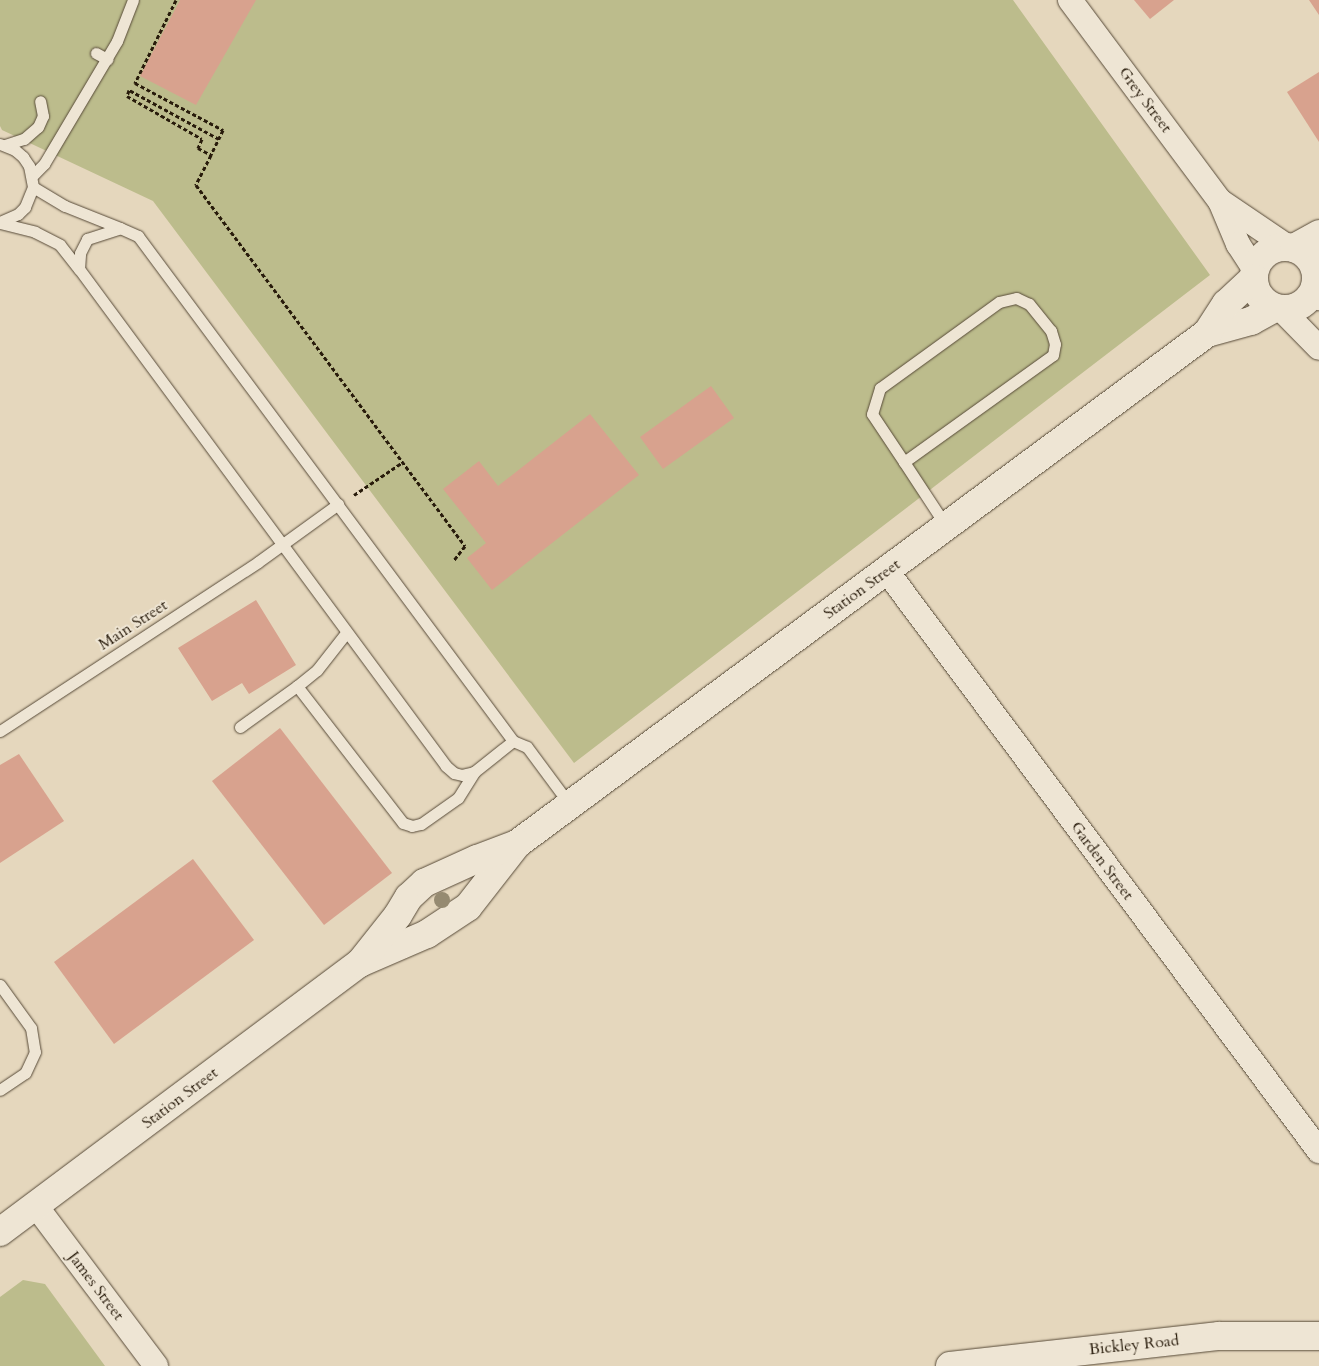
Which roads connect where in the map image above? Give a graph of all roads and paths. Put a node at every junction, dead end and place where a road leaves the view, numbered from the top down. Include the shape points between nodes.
1 (133, 0) edge
2 (176, 0) edge
3 (1070, 0) edge
4 (96, 53) dead end
5 (107, 59) junction
6 (40, 101) dead end
7 (219, 139) junction
8 (3, 145) edge
9 (211, 155) junction
10 (33, 182) junction
11 (1220, 201) junction
12 (0, 222) edge
13 (120, 228) junction
14 (1319, 234) edge
15 (1291, 247) junction
16 (79, 270) junction
17 (1254, 274) junction
18 (1317, 288) edge
19 (1278, 308) junction
20 (1206, 333) junction
21 (1319, 348) edge
22 (403, 462) junction
23 (904, 462) junction
24 (338, 504) junction
25 (946, 526) junction
26 (283, 544) junction
27 (454, 560) dead end
28 (886, 570) junction
29 (346, 633) junction
30 (297, 686) junction
31 (240, 727) dead end
32 (0, 731) edge
33 (513, 741) junction
34 (474, 772) junction
35 (570, 805) junction
36 (517, 844) junction
37 (360, 963) junction
38 (0, 985) edge
39 (0, 1090) edge
40 (1319, 1151) edge
41 (36, 1206) junction
42 (0, 1232) edge
43 (1319, 1336) edge
44 (156, 1366) edge
45 (950, 1366) edge

1 - 5 lane
2 - 7 path via 135,83 223,130
3 - 11 street, Grey Street
4 - 5 lane
5 - 10 lane
6 - 8 lane via 43,116 38,127 24,139
7 - 9 path
7 - 9 path via 129,90 127,96 202,139 198,148
8 - 10 lane via 23,157
9 - 22 path via 196,185
10 - 12 lane via 25,207
10 - 13 lane via 65,206
11 - 15 street, Grey Street
11 - 17 street, Grey Street
12 - 16 lane via 35,232 60,245
13 - 16 lane via 87,239 80,253
13 - 24 lane via 138,236
14 - 15 street
15 - 17 street via 1279,247 1264,255
15 - 18 street via 1309,258 1316,274
16 - 26 lane
17 - 19 street via 1259,296
17 - 20 street, Station Street via 1226,304
18 - 19 street via 1302,305
19 - 20 street, Station Street via 1251,321
19 - 21 street
20 - 25 street, Station Street
22 - 24 path via 363,491
22 - 27 path via 465,546
23 - 23 lane via 872,414 880,388 999,302 1016,298 1029,304 1051,331 1056,344 1053,355
23 - 25 lane
24 - 26 lane, Main Street
24 - 33 lane
25 - 28 street, Station Street
26 - 29 lane
26 - 32 lane, Main Street
28 - 35 street, Station Street
28 - 40 street, Garden Street
29 - 30 lane via 317,670
29 - 34 lane via 446,766 462,775
30 - 31 lane
30 - 34 lane via 403,823 421,824 458,798
33 - 34 lane
33 - 35 lane via 527,748
35 - 36 street, Station Street
36 - 37 street, Station Street via 468,907 427,934
36 - 37 street, Station Street via 424,883
37 - 41 street, Station Street
38 - 39 lane via 31,1028 35,1052 25,1073
41 - 42 street, Station Street
41 - 44 street, James Street
43 - 45 street, Bickley Road via 1219,1336

